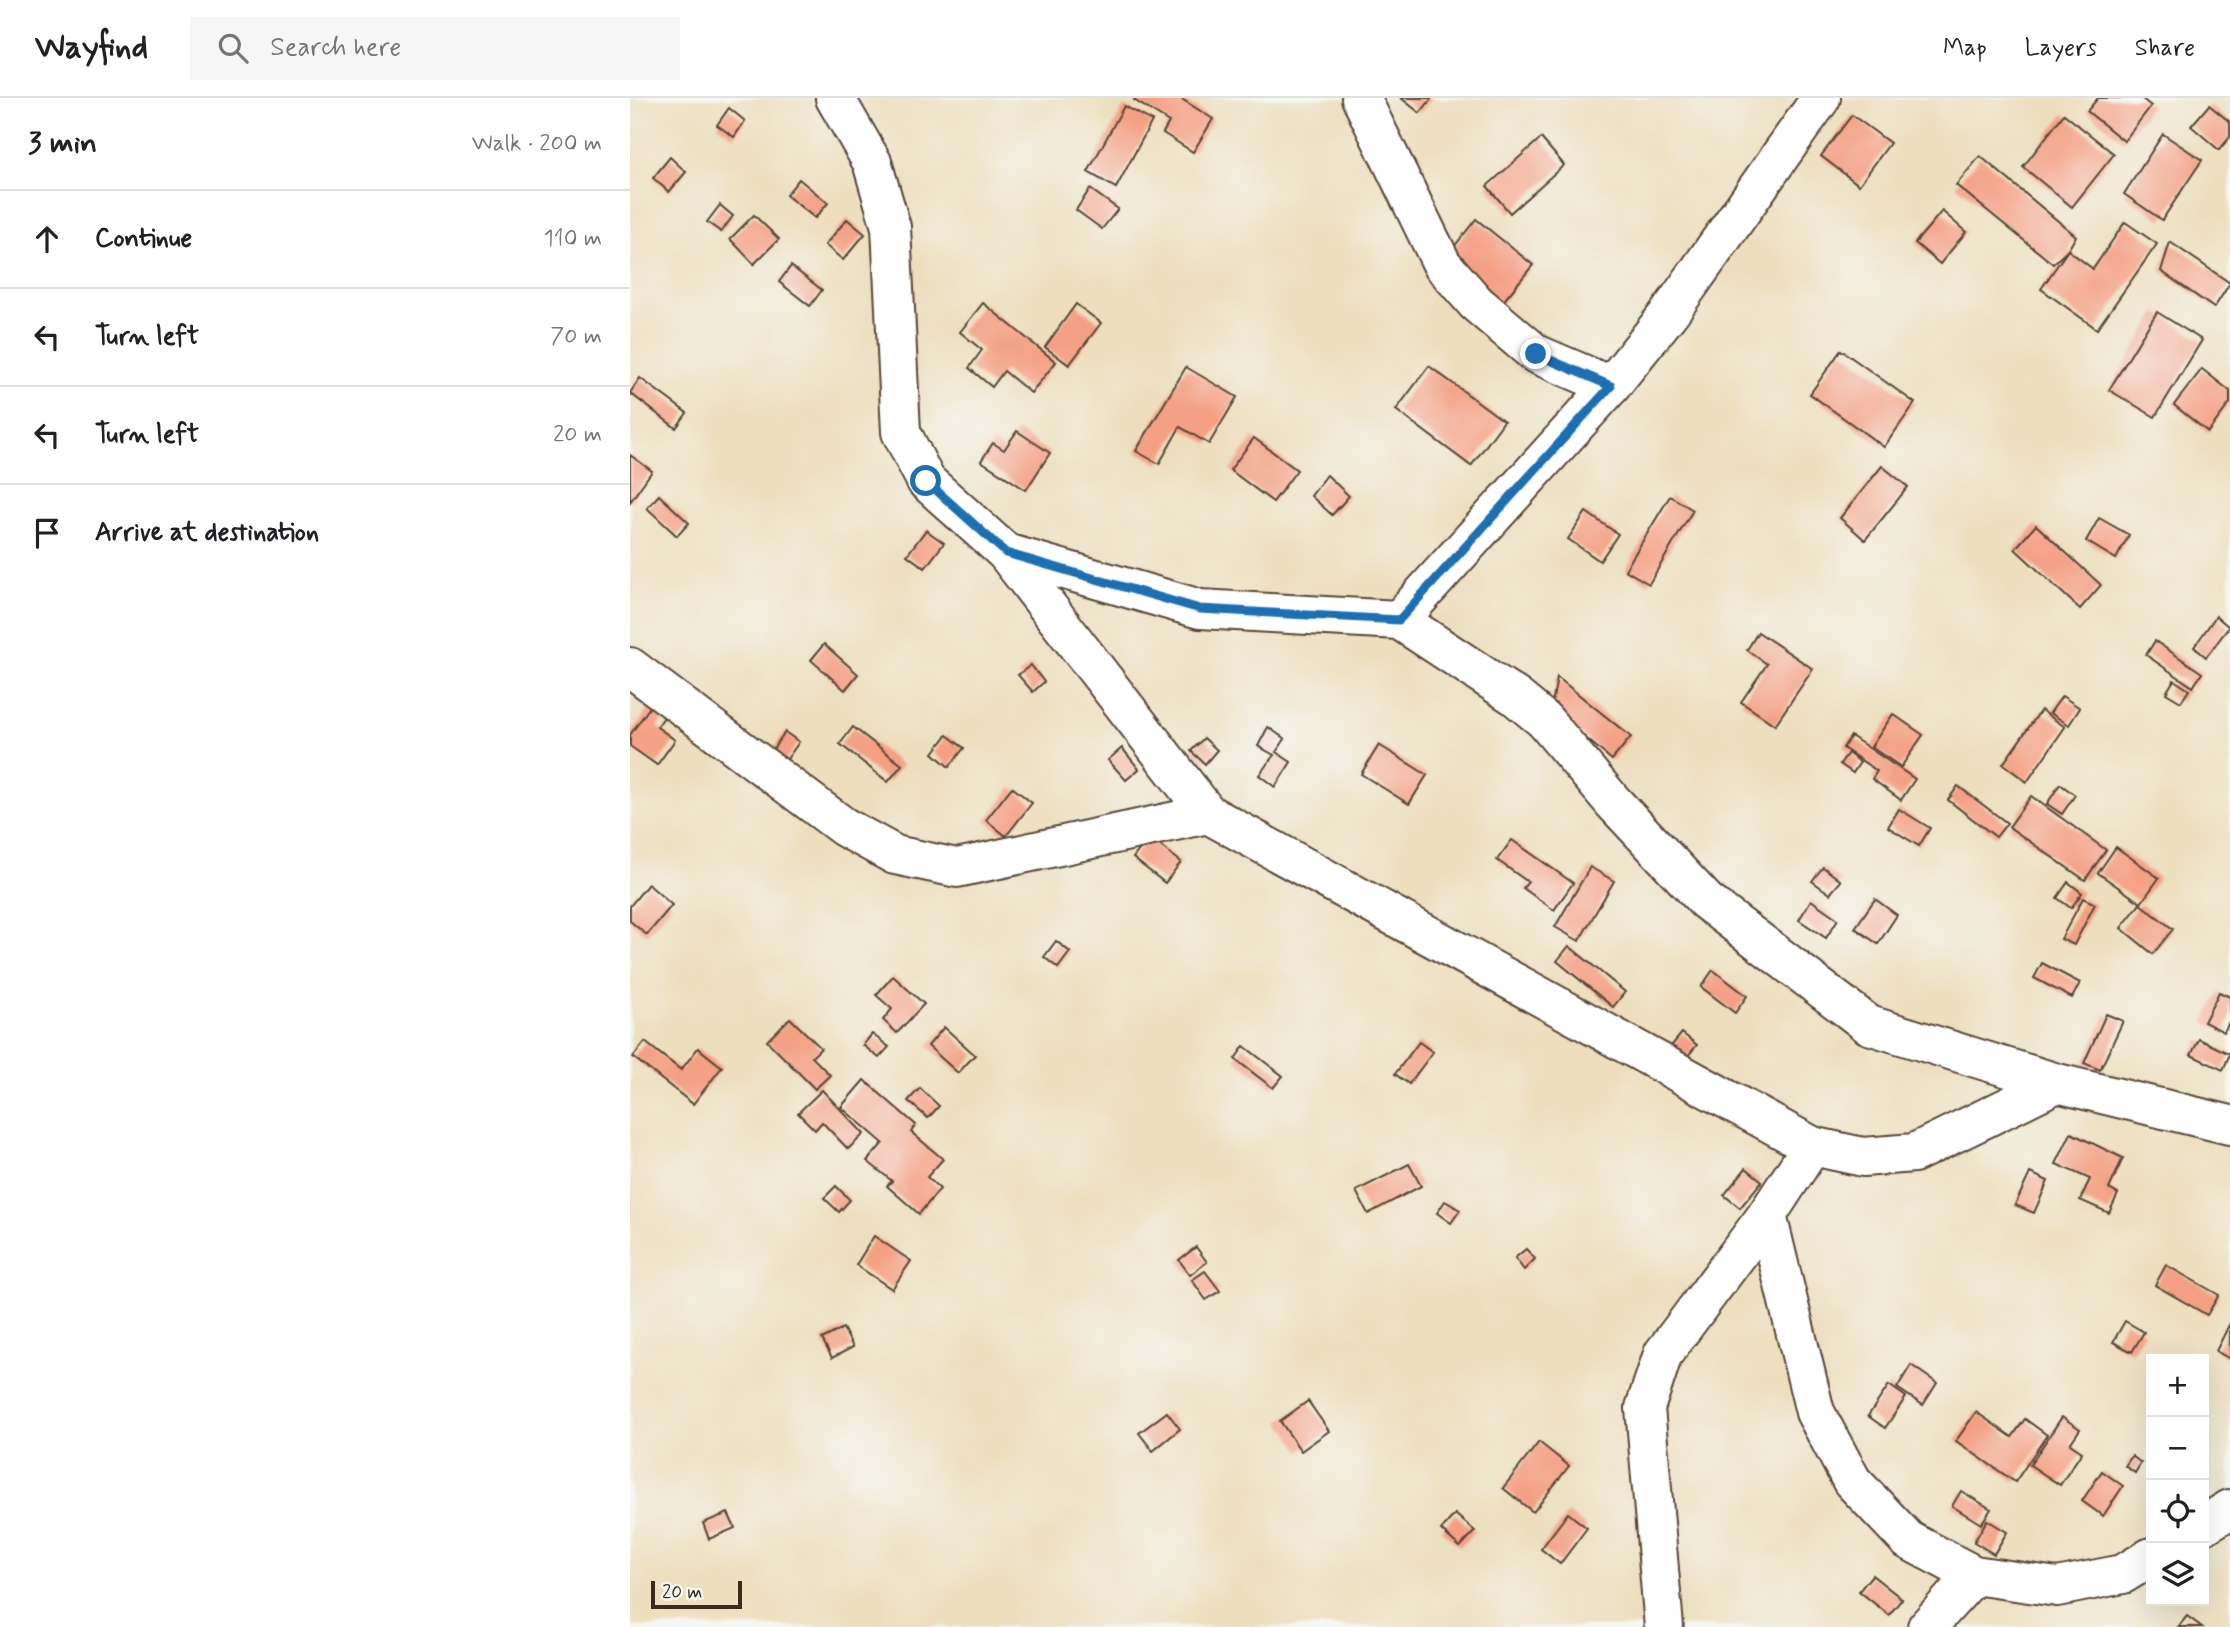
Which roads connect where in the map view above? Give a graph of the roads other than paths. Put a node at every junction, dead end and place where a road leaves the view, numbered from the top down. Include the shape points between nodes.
1 (835, 98) edge
2 (1361, 98) edge
3 (1821, 98) edge
4 (1611, 386) junction
5 (1006, 553) junction
6 (1399, 620) junction
7 (630, 667) edge
8 (1208, 814) junction
9 (2057, 1083) junction
10 (2230, 1125) edge
11 (1812, 1146) junction
12 (1767, 1215) junction
13 (2230, 1509) edge
14 (2209, 1522) edge
15 (2146, 1560) edge
16 (1974, 1575) junction
17 (1664, 1627) edge
18 (1927, 1627) edge

1 - 5 street via 872,162 891,227 901,432 926,481
2 - 4 street via 1442,264 1476,303 1536,354
3 - 4 street via 1670,312
4 - 6 street
5 - 6 street via 1200,609
5 - 8 street
6 - 9 street via 1544,720 1706,901 1869,1025
7 - 8 street via 844,827 895,855 957,868
8 - 11 street
9 - 10 street
9 - 11 street via 1914,1153 1863,1157
11 - 12 street
12 - 16 street via 1815,1412 1852,1480 1908,1539
12 - 17 street via 1663,1354 1645,1408
13 - 14 street
15 - 16 street via 2123,1574 2057,1587
16 - 18 street

